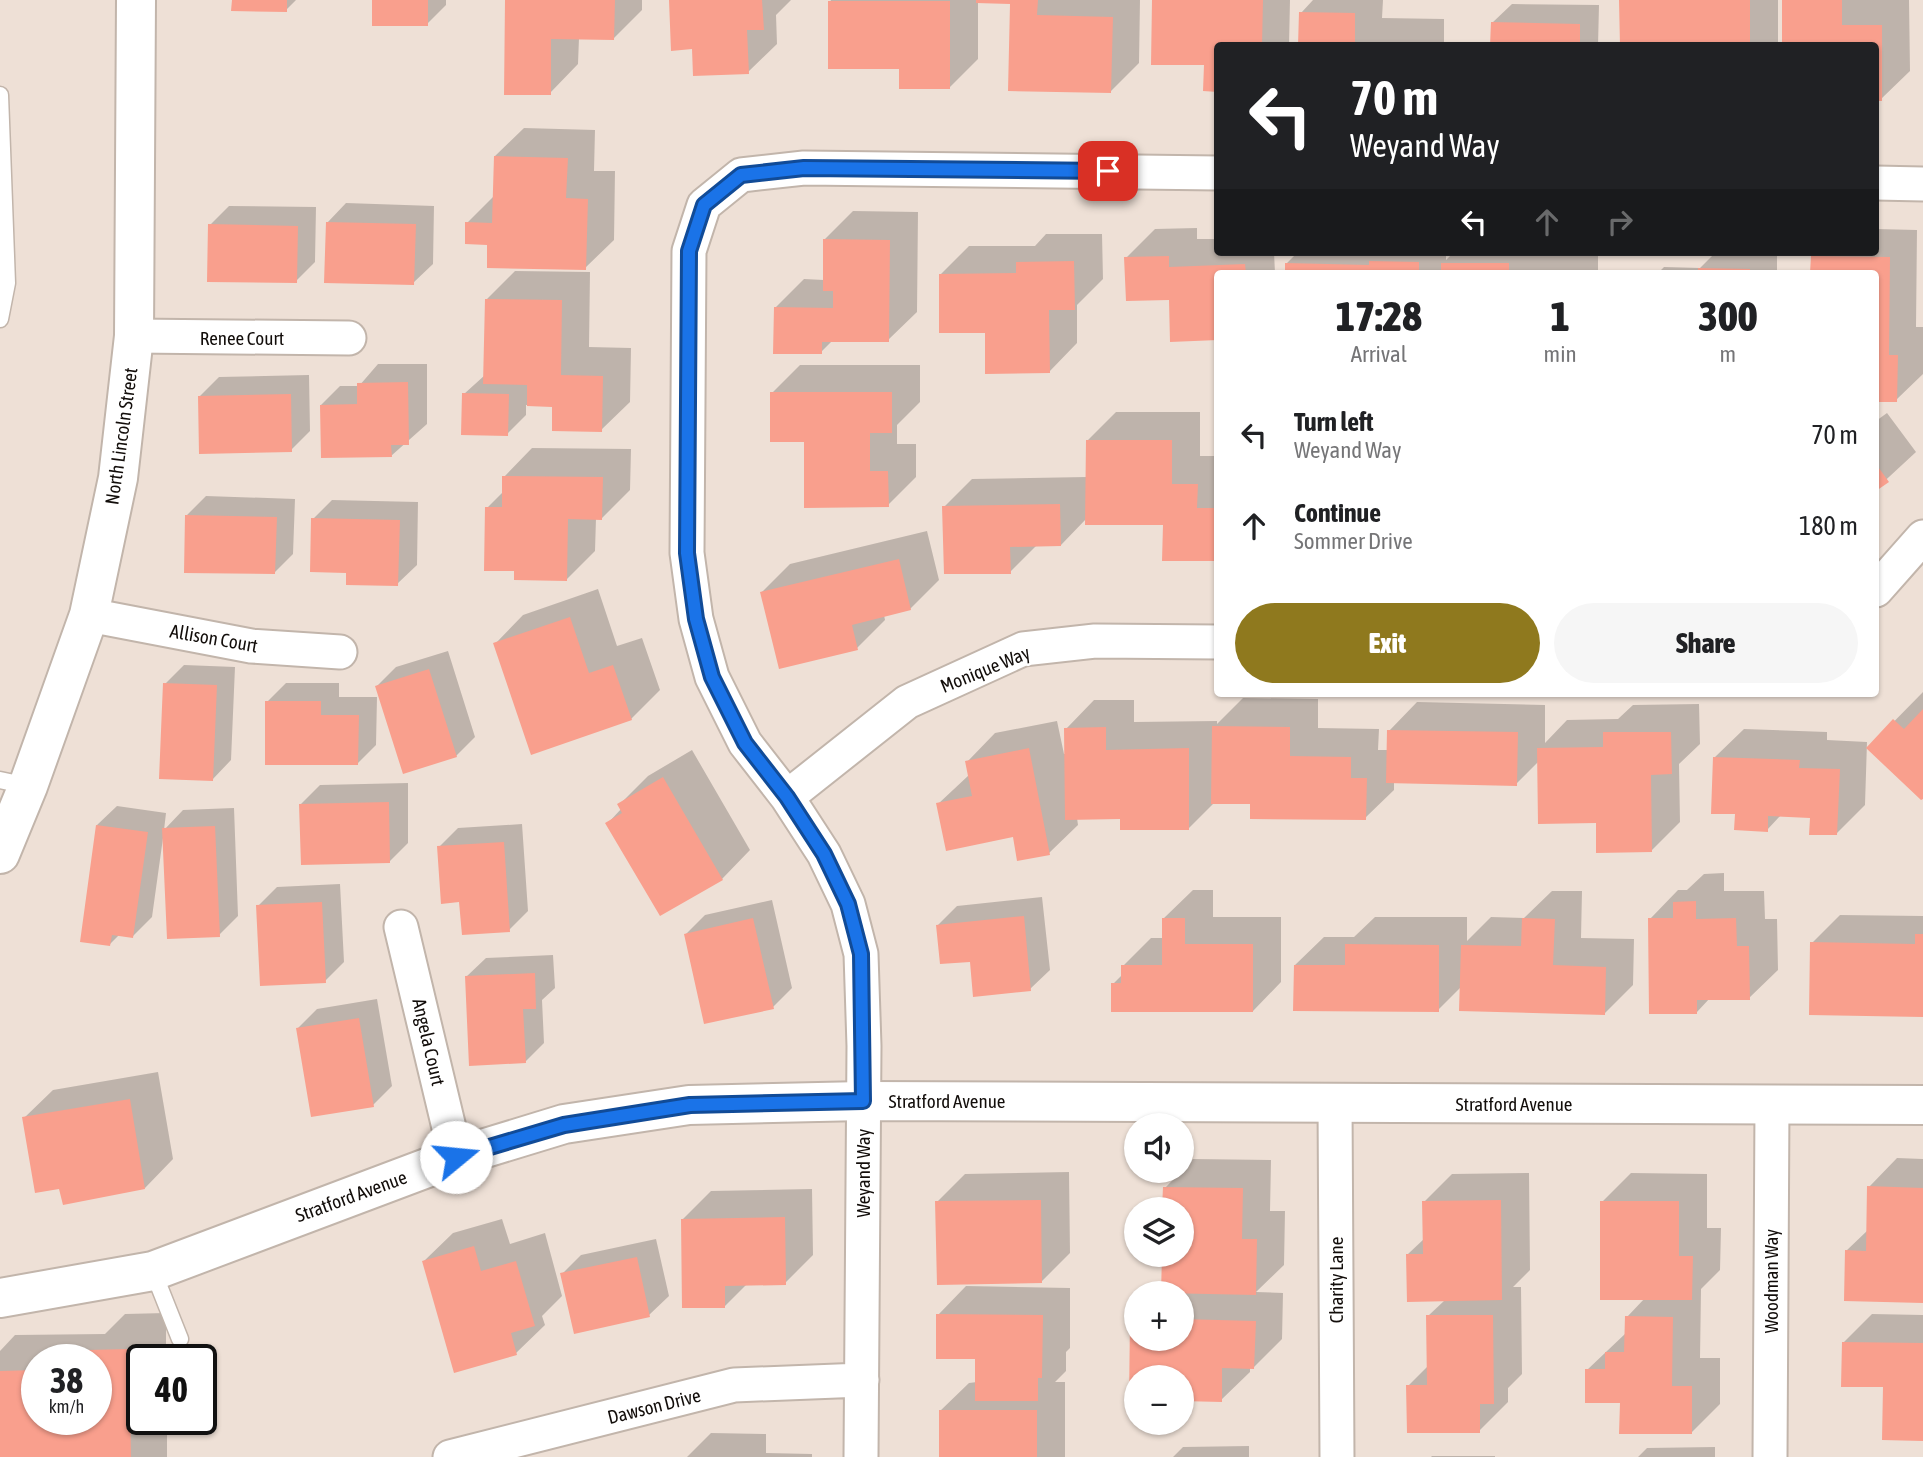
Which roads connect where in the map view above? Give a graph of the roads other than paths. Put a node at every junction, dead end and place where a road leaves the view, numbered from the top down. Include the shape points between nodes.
1 (136, 0) edge
2 (0, 96) edge
3 (1214, 173) edge
4 (1879, 183) edge
5 (1923, 184) edge
6 (0, 319) edge
7 (134, 336) junction
8 (349, 338) dead end
9 (1923, 537) edge
10 (1879, 587) edge
11 (89, 615) junction
12 (1214, 642) edge
13 (340, 652) dead end
14 (14, 783) edge
15 (787, 797) junction
16 (0, 854) edge
17 (401, 927) dead end
18 (863, 1101) junction
19 (1335, 1103) junction
20 (1772, 1105) junction
21 (1923, 1105) edge
22 (456, 1157) junction
23 (153, 1271) junction
24 (0, 1298) edge
25 (180, 1339) dead end
26 (862, 1380) junction
27 (450, 1457) edge
28 (861, 1457) edge
29 (1337, 1457) edge
30 (1770, 1457) edge

1 - 7 street, North Lincoln Street
2 - 6 lane via 7,283
3 - 15 street, Weyand Way via 804,168 741,175 704,205 689,251 687,553 696,619 712,677 745,743
4 - 5 street
7 - 8 street, Renee Court
7 - 11 street, North Lincoln Street via 118,478
9 - 10 street
11 - 13 street, Allison Court via 251,646
11 - 14 street, North Lincoln Street
12 - 15 street, Monique Way via 1095,641 1023,649 907,702
14 - 16 street, North Lincoln Street
15 - 18 street, Weyand Way via 824,854 848,904 861,954
17 - 22 street, Angela Court
18 - 19 street, Stratford Avenue
18 - 22 street, Stratford Avenue via 690,1105 564,1125
18 - 26 street, Weyand Way
19 - 20 street, Stratford Avenue
19 - 29 street, Charity Lane
20 - 21 street, Stratford Avenue
20 - 30 street, Woodman Way
22 - 23 street, Stratford Avenue
23 - 24 street, Stratford Avenue
23 - 25 lane
26 - 27 street, Dawson Drive via 734,1385
26 - 28 street, Weyand Way

